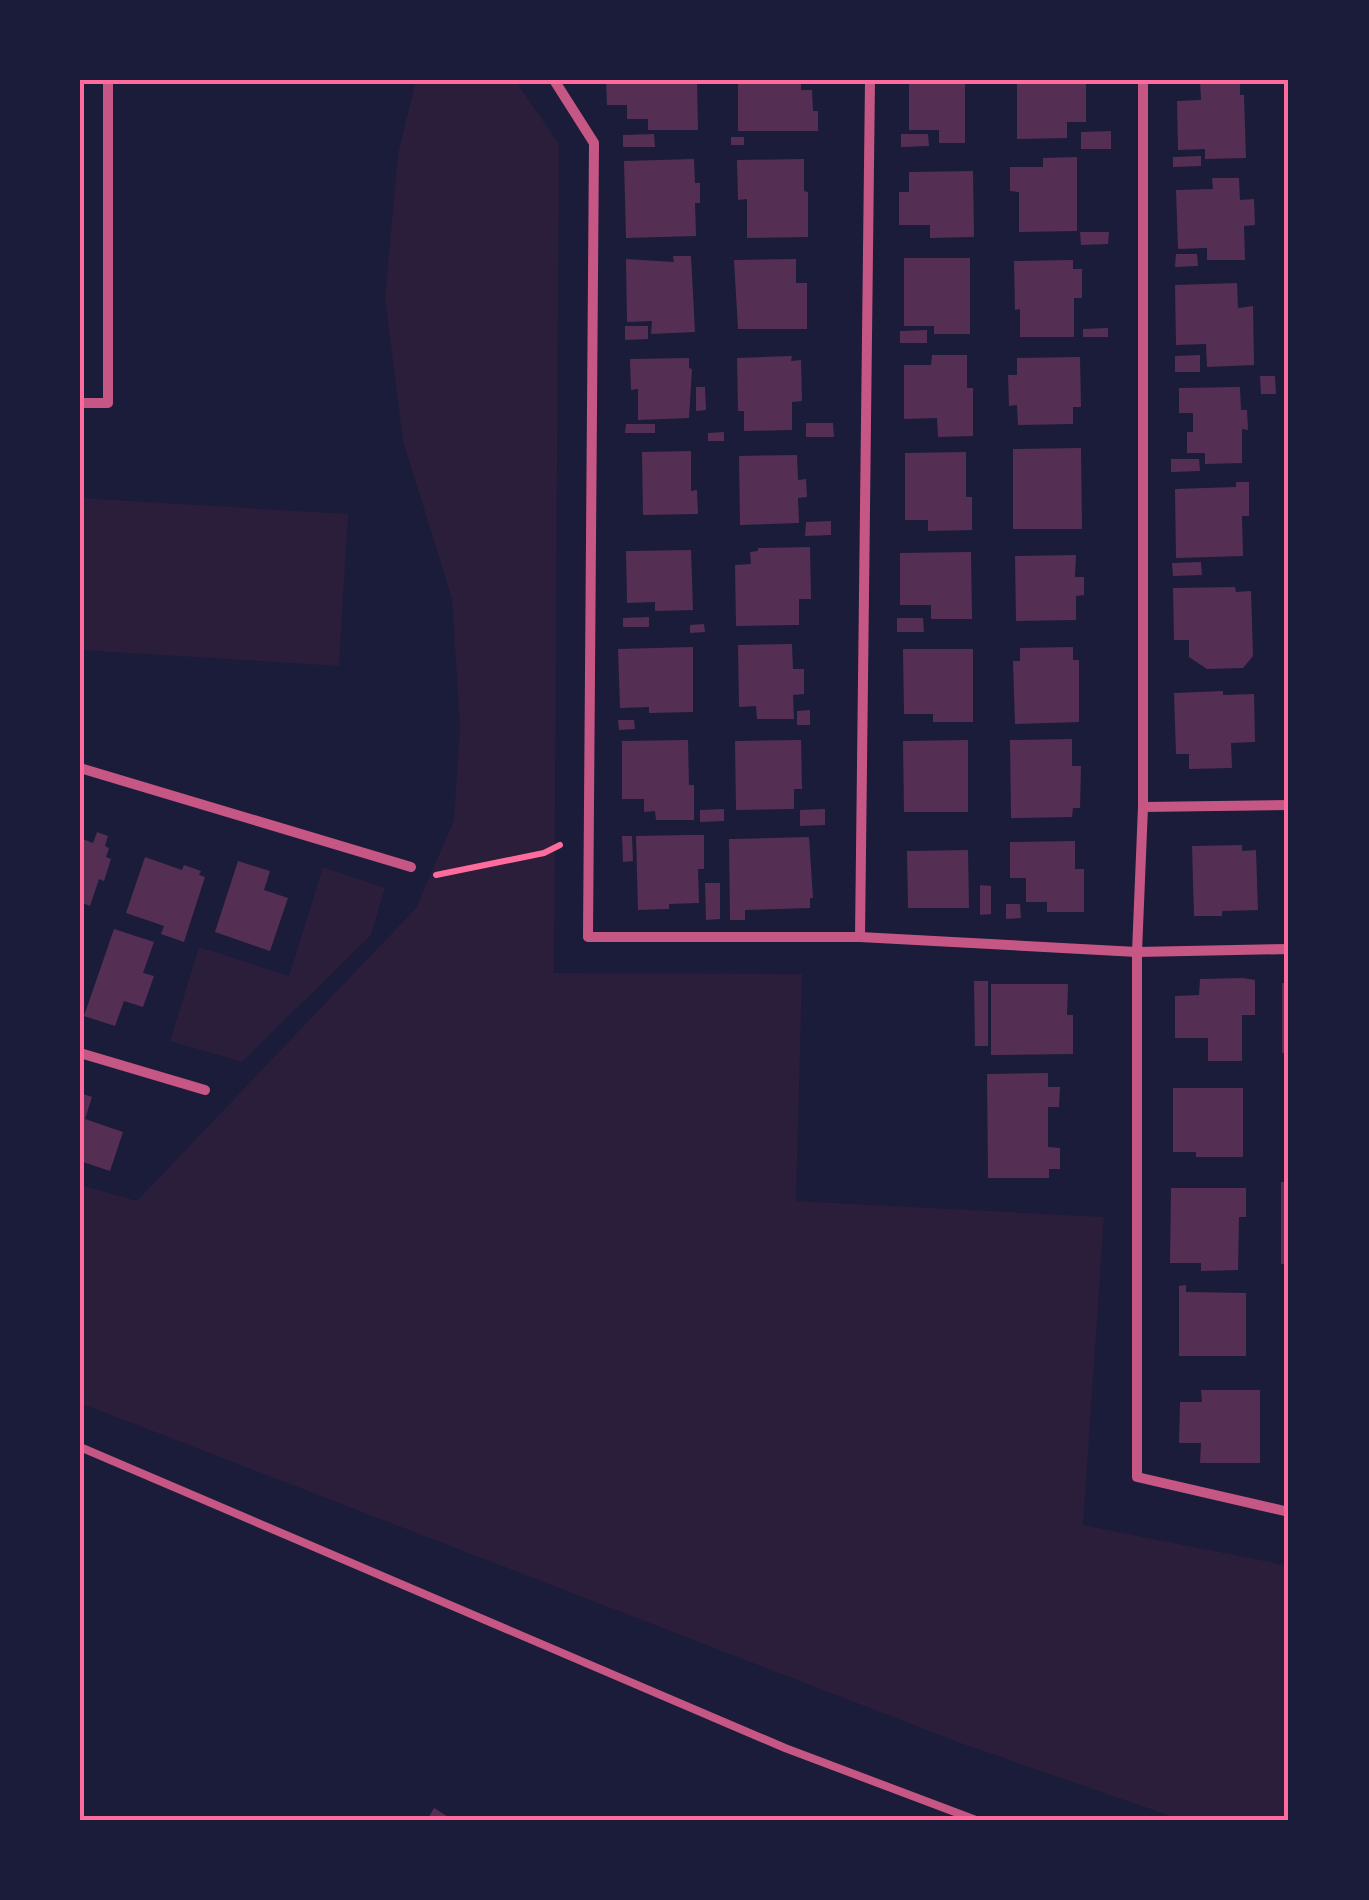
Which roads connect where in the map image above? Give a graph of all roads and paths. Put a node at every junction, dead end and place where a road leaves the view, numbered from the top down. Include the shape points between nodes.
1 (108, 80) edge
2 (554, 80) edge
3 (870, 80) edge
4 (1143, 80) edge
5 (80, 403) edge
6 (80, 768) edge
7 (1289, 805) edge
8 (1143, 807) junction
9 (589, 830) junction
10 (411, 867) joint
11 (860, 937) junction
12 (1289, 949) edge
13 (1137, 952) junction
14 (80, 1053) edge
15 (205, 1090) dead end
16 (80, 1447) edge
17 (1289, 1512) edge
18 (976, 1820) edge

1 - 5 street via 108,403
2 - 9 street via 594,143
3 - 11 street
4 - 8 street
6 - 10 street
7 - 8 street
8 - 13 street
9 - 10 path via 544,853 438,875
9 - 11 street via 588,938
11 - 13 street
12 - 13 street
13 - 17 street via 1137,1477
14 - 15 street
16 - 18 lane via 785,1748

